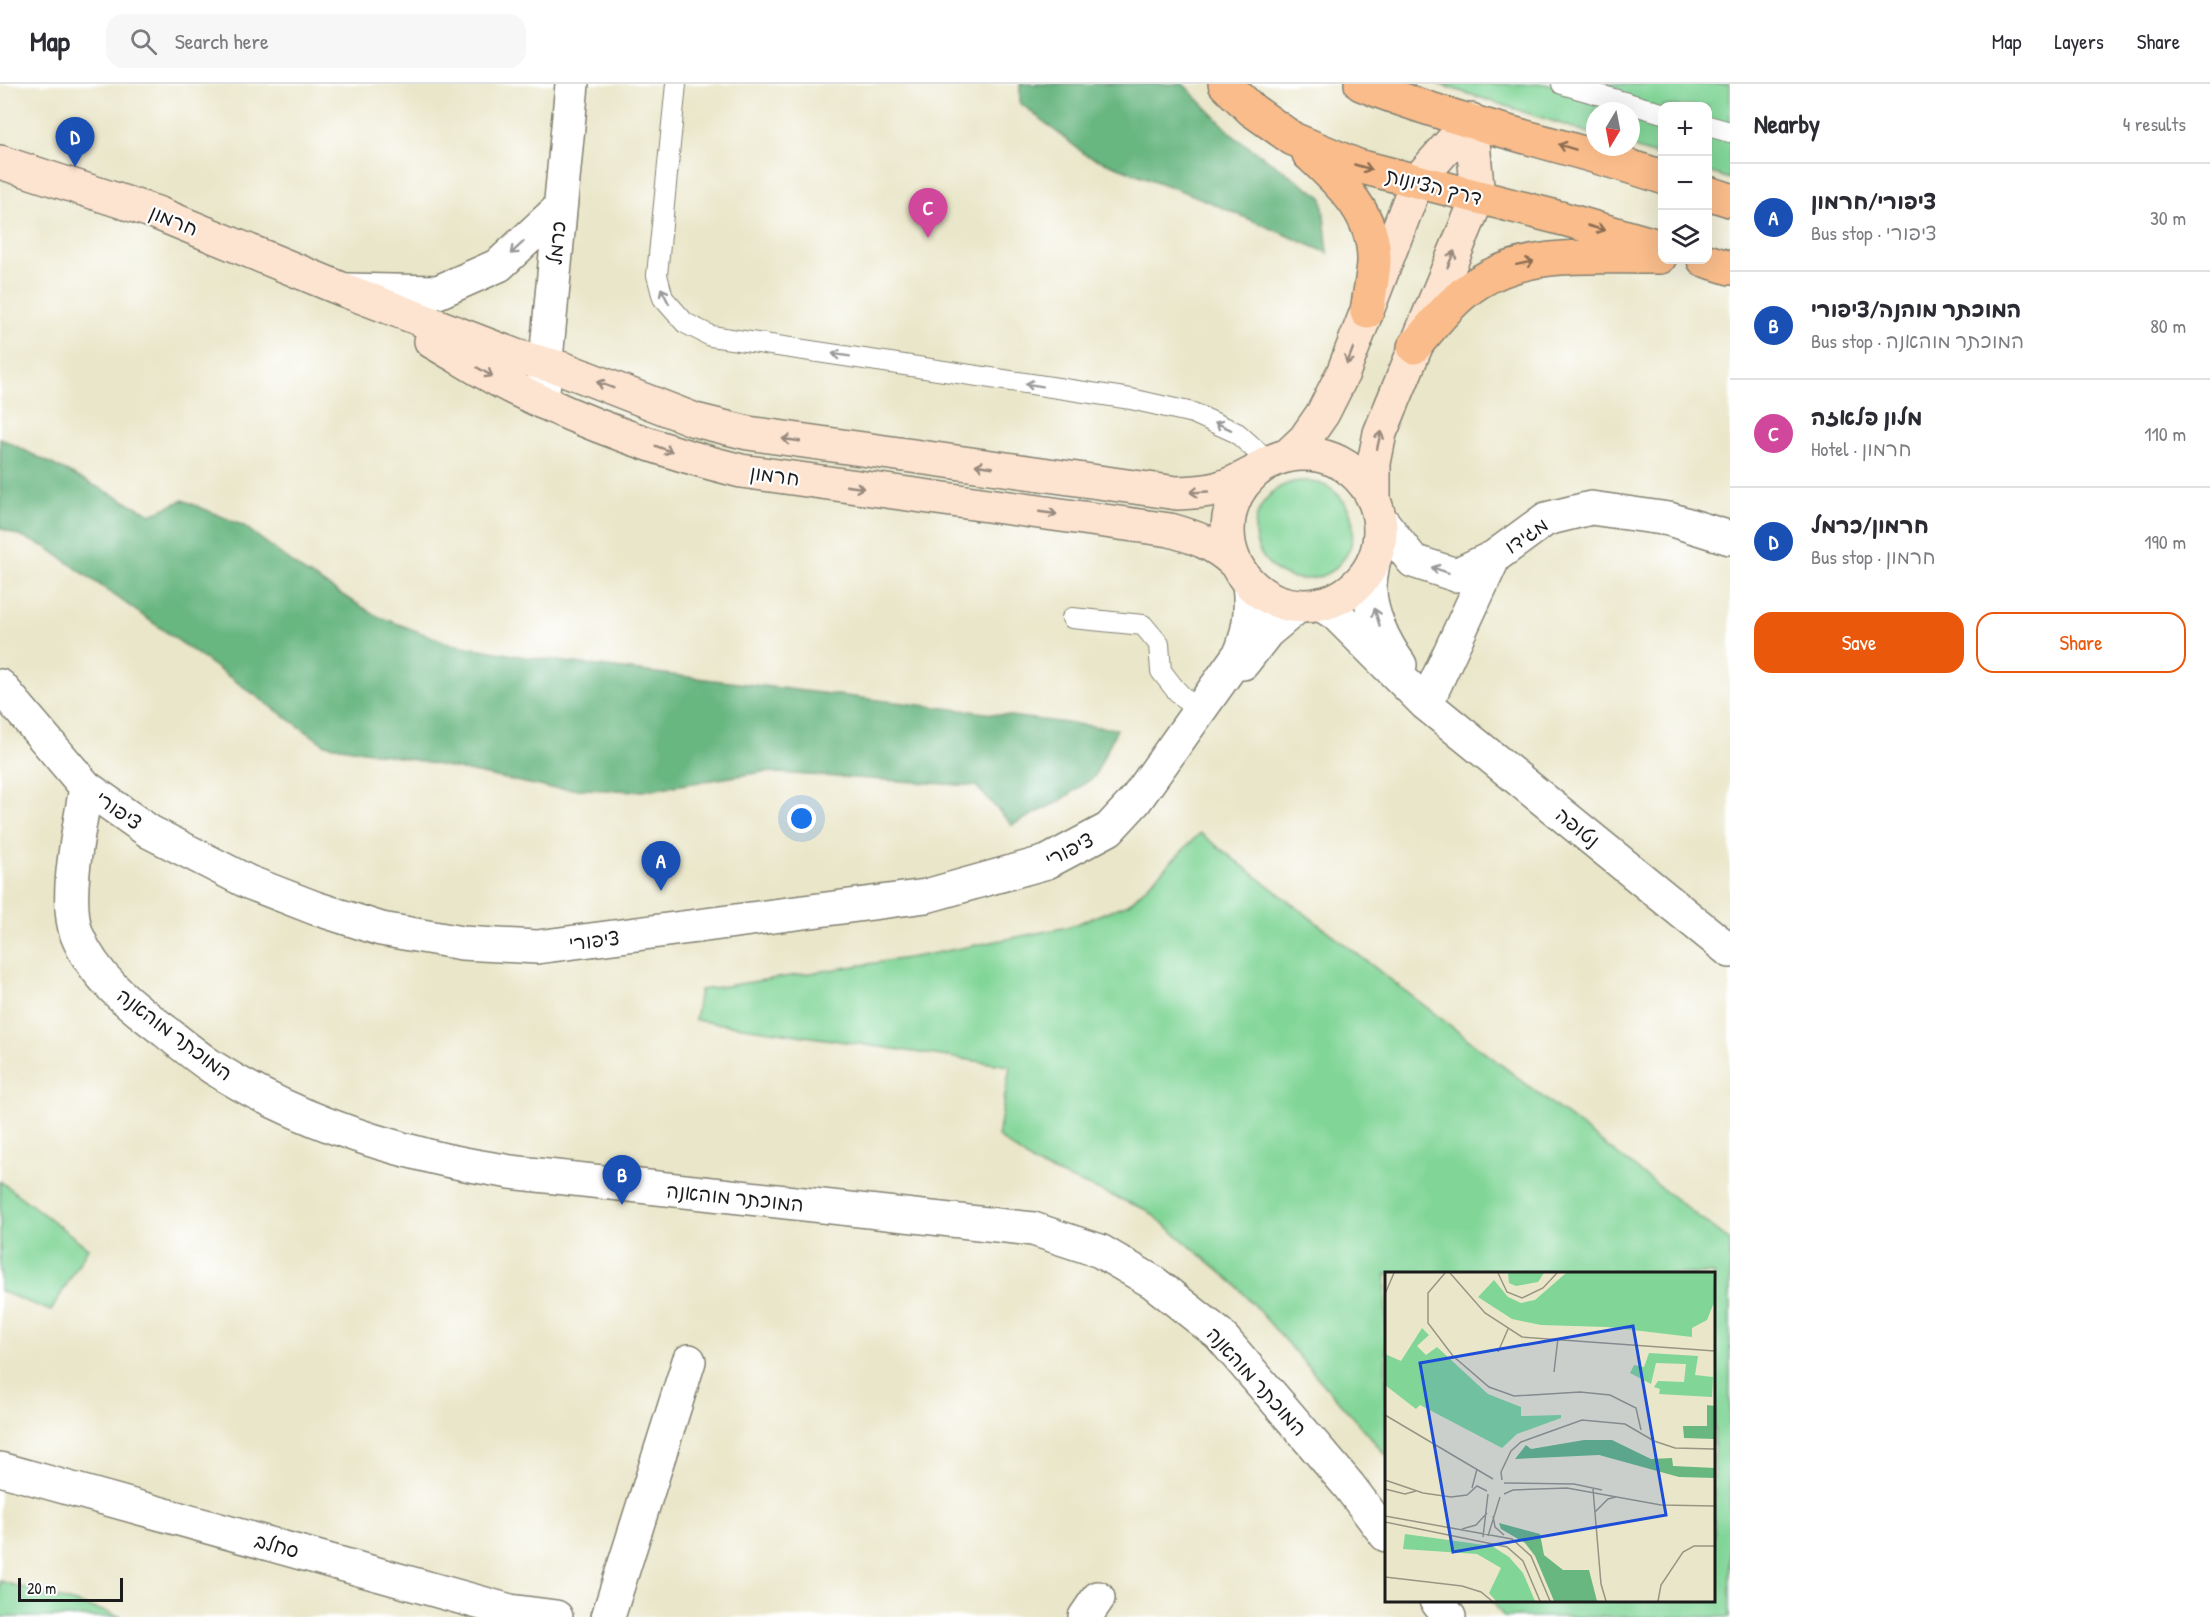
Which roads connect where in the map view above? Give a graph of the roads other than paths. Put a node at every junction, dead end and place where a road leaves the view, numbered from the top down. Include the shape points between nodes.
1 (572, 84) edge
2 (676, 84) edge
3 (1225, 84) edge
4 (1361, 84) edge
5 (1562, 84) edge
6 (1658, 112) edge
7 (1471, 120) junction
8 (1712, 127) edge
9 (1730, 132) edge
10 (1293, 139) junction
11 (0, 162) edge
12 (1658, 176) edge
13 (1417, 181) junction
14 (1712, 195) edge
15 (1478, 196) junction
16 (1730, 200) edge
17 (560, 208) junction
18 (1658, 246) edge
19 (1658, 257) edge
20 (1712, 262) edge
21 (1730, 268) edge
22 (344, 290) junction
23 (1367, 312) junction
24 (1414, 347) junction
25 (544, 364) junction
26 (542, 402) junction
27 (1270, 463) junction
28 (1377, 508) junction
29 (1730, 538) edge
30 (1494, 557) junction
31 (1373, 563) junction
32 (1242, 573) junction
33 (1309, 605) junction
34 (1071, 618) dead end
35 (0, 686) edge
36 (1426, 704) junction
37 (1198, 713) junction
38 (86, 787) junction
39 (1730, 951) edge
40 (689, 1361) dead end
41 (0, 1469) edge
42 (1385, 1534) edge
43 (1438, 1602) edge
44 (556, 1617) edge
45 (608, 1617) edge
46 (1449, 1617) edge

1 - 17 street, כרמל
27 -> 2 lane via 1237,433 1193,412 1131,399 711,336 685,323 663,298 657,275
3 - 10 highway, דרך הציונות via 1252,110
4 - 7 highway
5 - 6 lane
12 -> 7 highway
7 - 13 street
7 - 15 street
8 - 9 lane
10 -> 13 highway, דרך הציונות via 1358,166
10 - 23 highway via 1344,186 1370,229 1374,261
11 - 22 street, חרמון via 157,213
13 - 15 highway, דרך הציונות
13 - 23 street
14 - 16 highway
15 -> 18 highway, דרך הציונות
24 -> 15 street
17 -> 22 street via 499,265 438,292
17 - 25 street, כרמל
24 -> 19 highway via 1447,308 1479,282 1516,265 1550,258
20 - 21 highway
22 - 25 street, חרמון
22 -> 26 street, חרמון
23 -> 27 street via 1323,413 1305,439
28 -> 24 street via 1374,463 1380,433
25 - 26 street, כרמל
27 -> 25 street, חרמון via 1229,487 1178,493 748,433 695,420
26 -> 32 street, חרמון via 684,456 741,471 1170,530 1201,538 1222,550
27 - 28 street via 1314,454 1338,462 1359,477
27 - 32 street via 1238,492 1229,514 1228,539
30 -> 28 street, מגידו via 1455,575 1413,561
28 - 31 street via 1380,541
29 - 30 street, מגידו via 1669,519 1591,508 1546,519
30 - 36 street
31 - 33 street via 1360,582 1342,596
36 -> 31 street, נטופה via 1389,649 1376,617 1370,588
32 - 33 street via 1272,599
32 - 37 street, ציפורי via 1251,603 1249,631 1241,652
33 - 36 street, נטופה via 1336,614
33 - 37 street, ציפורי via 1268,633
34 - 37 lane via 1143,625 1159,644 1161,671
35 - 38 street, ציפורי
36 - 39 street, נטופה
37 - 38 street, ציפורי via 1135,801 1109,829 1047,862 926,896 537,947 462,943 381,929 315,908 248,882 150,832
38 - 42 street, המוכתר מוהאנה via 71,892 77,934 110,986 213,1067 275,1102 357,1135 426,1156 510,1172 1033,1229 1100,1251 1153,1282 1219,1334
40 - 45 street
41 - 44 street, סחלב via 510,1611
43 - 46 street

